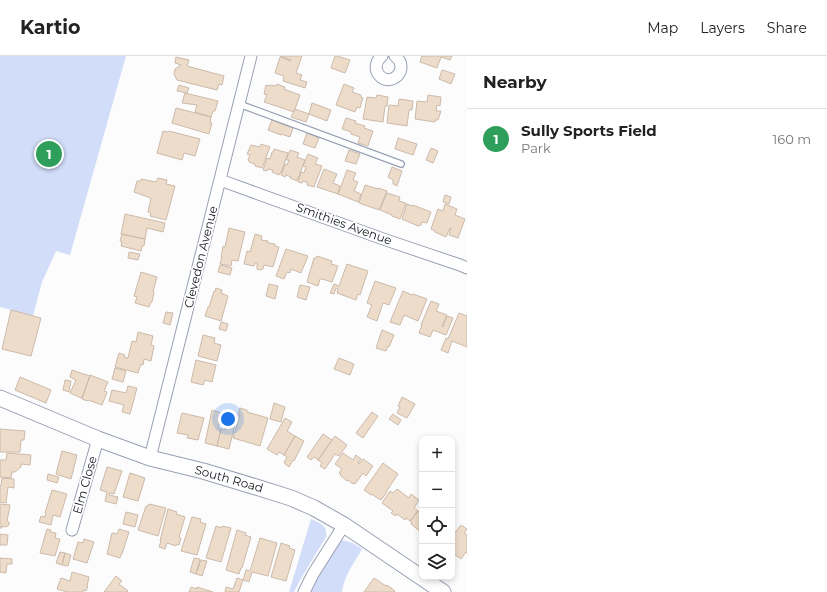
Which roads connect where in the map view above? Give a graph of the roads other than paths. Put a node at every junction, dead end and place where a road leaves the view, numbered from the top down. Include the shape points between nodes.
1 (251, 56) edge
2 (382, 56) edge
3 (395, 56) edge
4 (239, 104) junction
5 (401, 164) dead end
6 (220, 180) junction
7 (467, 268) edge
8 (0, 398) edge
9 (98, 439) junction
10 (150, 458) junction
11 (344, 525) junction
12 (72, 530) dead end
13 (304, 592) edge
14 (443, 592) edge

1 - 4 street, Clevedon Avenue
2 - 3 street via 377,62 376,71 381,78 390,80 401,70 400,62
4 - 5 lane
4 - 6 street, Clevedon Avenue
6 - 7 street, Smithies Avenue
6 - 10 street, Clevedon Avenue
8 - 9 main road, South Road
9 - 10 main road, South Road
9 - 12 street, Elm Close
10 - 11 main road, South Road via 291,498
11 - 13 street via 312,574
11 - 14 main road, South Road

